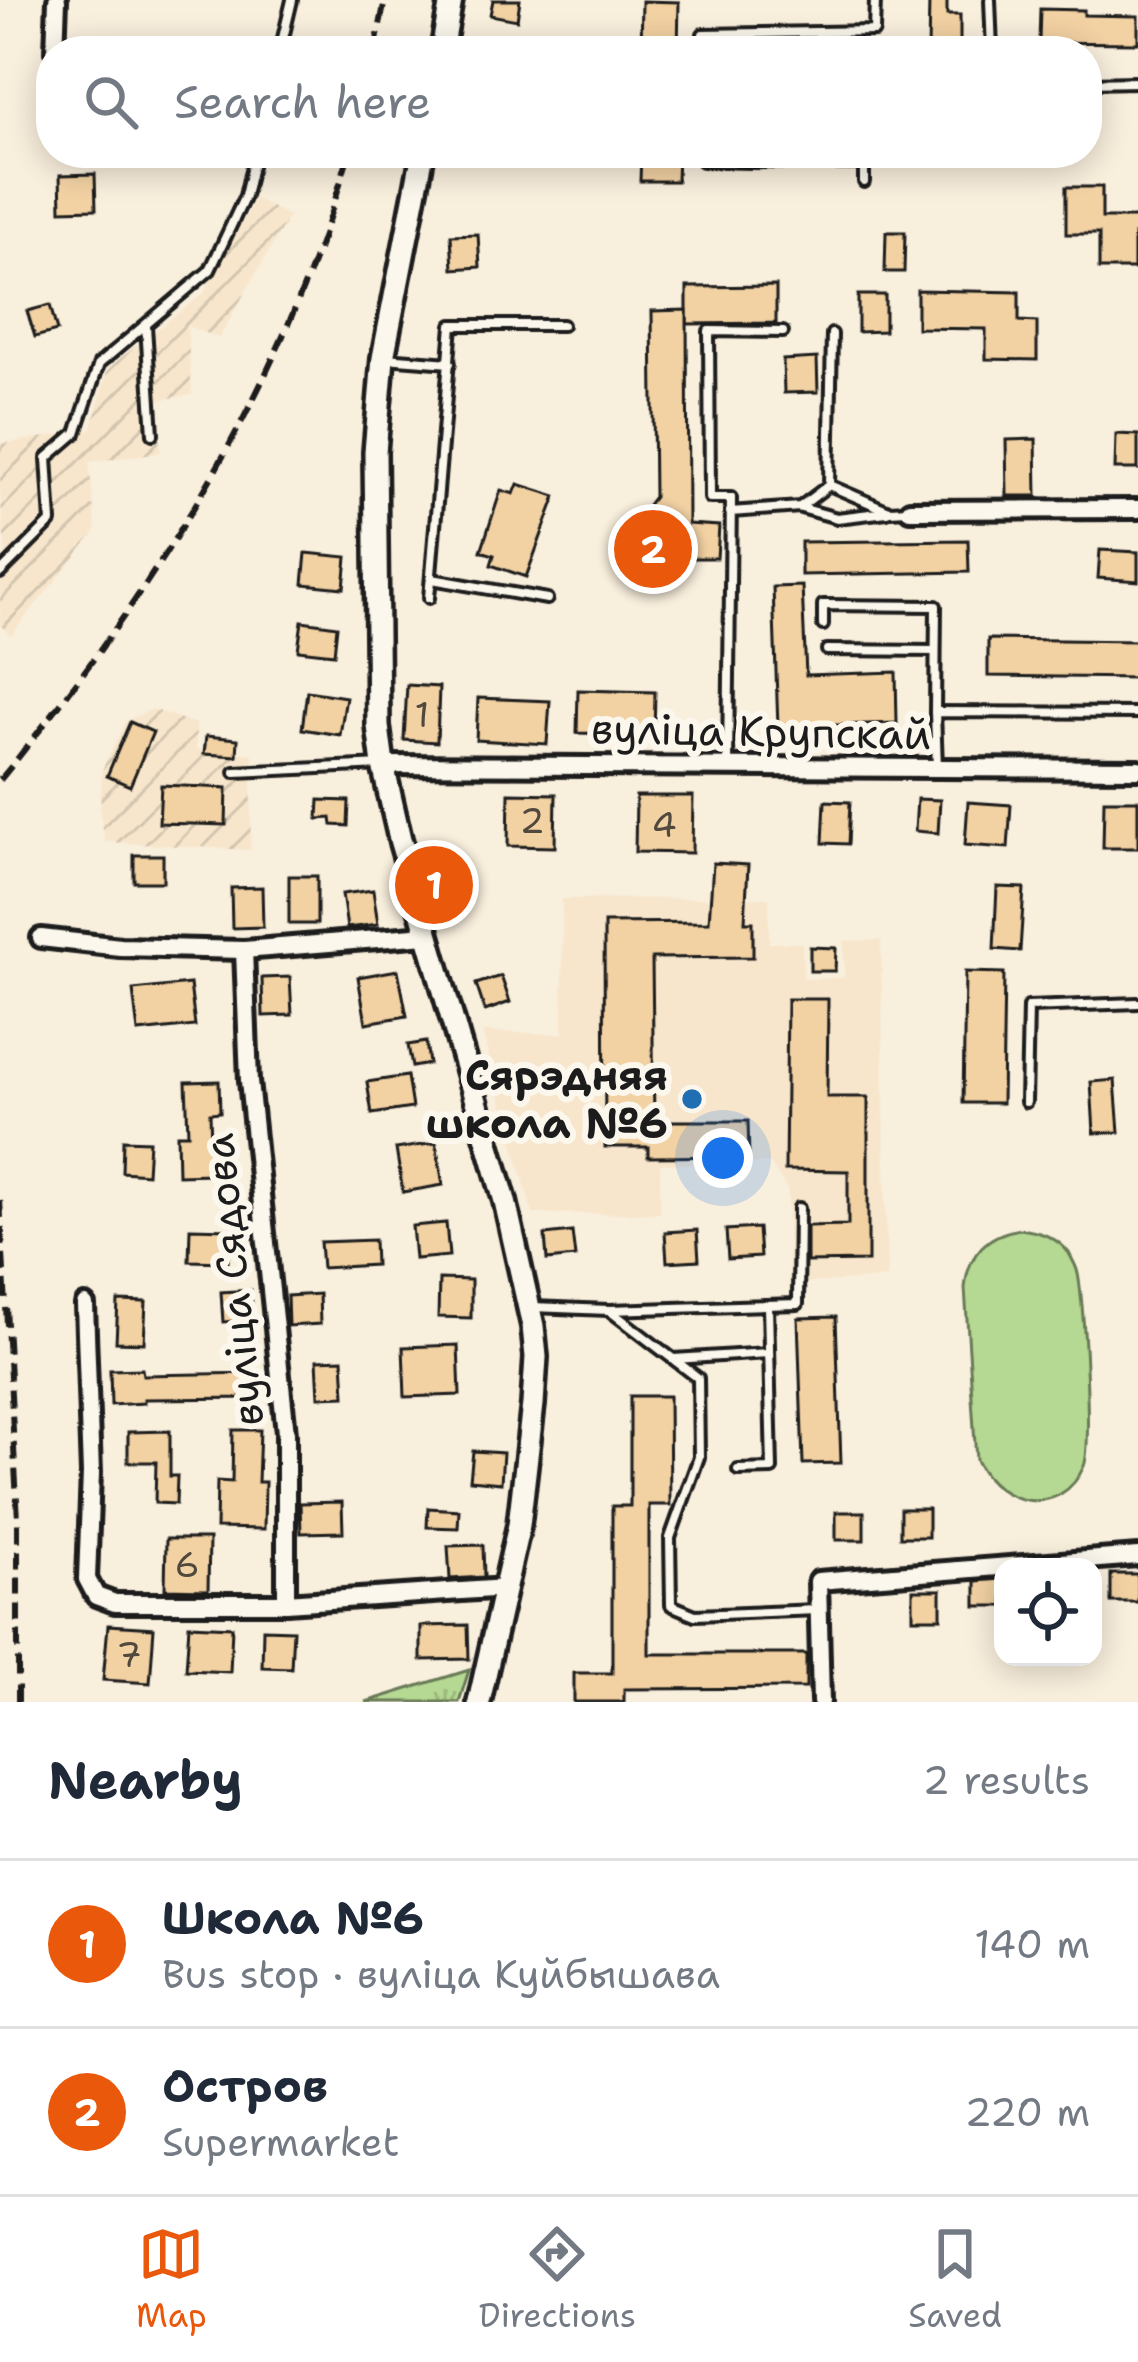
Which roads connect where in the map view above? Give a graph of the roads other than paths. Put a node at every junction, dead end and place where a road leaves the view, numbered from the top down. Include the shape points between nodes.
1 (57, 0) edge
2 (292, 0) edge
3 (451, 0) edge
4 (875, 0) edge
5 (991, 0) edge
6 (56, 36) edge
7 (284, 36) edge
8 (445, 36) edge
9 (703, 36) edge
10 (992, 36) edge
11 (1102, 82) edge
12 (1138, 82) edge
13 (251, 168) edge
14 (420, 168) edge
15 (864, 168) edge
16 (864, 182) dead end
17 (146, 324) junction
18 (562, 325) dead end
19 (783, 332) dead end
20 (832, 334) dead end
21 (383, 358) junction
22 (450, 362) junction
23 (153, 434) dead end
24 (829, 485) junction
25 (800, 507) junction
26 (1138, 509) edge
27 (910, 510) joint
28 (730, 512) junction
29 (889, 512) junction
30 (0, 573) edge
31 (432, 579) junction
32 (429, 598) dead end
33 (547, 599) dead end
34 (823, 625) dead end
35 (827, 650) dead end
36 (935, 650) junction
37 (935, 712) junction
38 (1138, 713) edge
39 (383, 765) junction
40 (728, 767) junction
41 (937, 769) junction
42 (1138, 769) edge
43 (235, 772) dead end
44 (426, 935) junction
45 (41, 938) dead end
46 (244, 950) junction
47 (1138, 1003) edge
48 (1026, 1102) dead end
49 (799, 1208) dead end
50 (85, 1305) dead end
51 (531, 1306) junction
52 (768, 1306) junction
53 (609, 1310) junction
54 (768, 1353) junction
55 (673, 1359) junction
56 (738, 1471) dead end
57 (1138, 1556) edge
58 (506, 1588) junction
59 (286, 1603) junction
60 (819, 1610) junction
61 (484, 1673) junction
62 (479, 1702) edge
63 (492, 1702) edge
64 (821, 1702) edge

1 - 6 street
2 - 7 lane
3 - 8 main road
4 - 9 lane via 874,31
5 - 10 lane
11 - 12 lane
13 - 17 lane via 210,270
14 - 21 main road
15 - 16 lane
17 - 23 lane
17 - 30 lane via 99,364 76,433 47,458 51,522
18 - 22 lane via 452,325
19 - 28 lane via 709,331 710,498 731,498
20 - 24 lane
21 - 22 lane
21 - 39 main road via 375,452
22 - 31 lane
24 - 25 lane
24 - 29 lane
25 - 28 lane
25 - 29 lane via 836,518
26 - 27 street
27 - 29 lane
28 - 40 lane
31 - 32 lane
31 - 33 lane
34 - 36 lane via 823,605 936,606
35 - 36 lane
36 - 37 lane
37 - 38 lane
37 - 41 lane
39 - 40 street, вуліца Крупскай
39 - 43 lane
39 - 44 main road
40 - 41 street, вуліца Крупскай
41 - 42 street, вуліца Крупскай
44 - 46 street
44 - 51 main road
45 - 46 street
46 - 59 street, вуліца Сядова via 249,1081 286,1433
47 - 48 lane via 1028,1007
49 - 52 lane via 798,1304
50 - 59 street via 87,1580 96,1596 115,1603
51 - 53 lane
51 - 58 main road via 533,1404
52 - 53 lane
52 - 54 lane
53 - 55 lane
54 - 55 lane
54 - 56 lane via 772,1469
55 - 60 lane via 698,1378 699,1457 670,1538 670,1605 694,1615
57 - 60 street via 818,1582
58 - 59 street
58 - 61 main road
60 - 64 street
61 - 62 main road
61 - 63 main road

